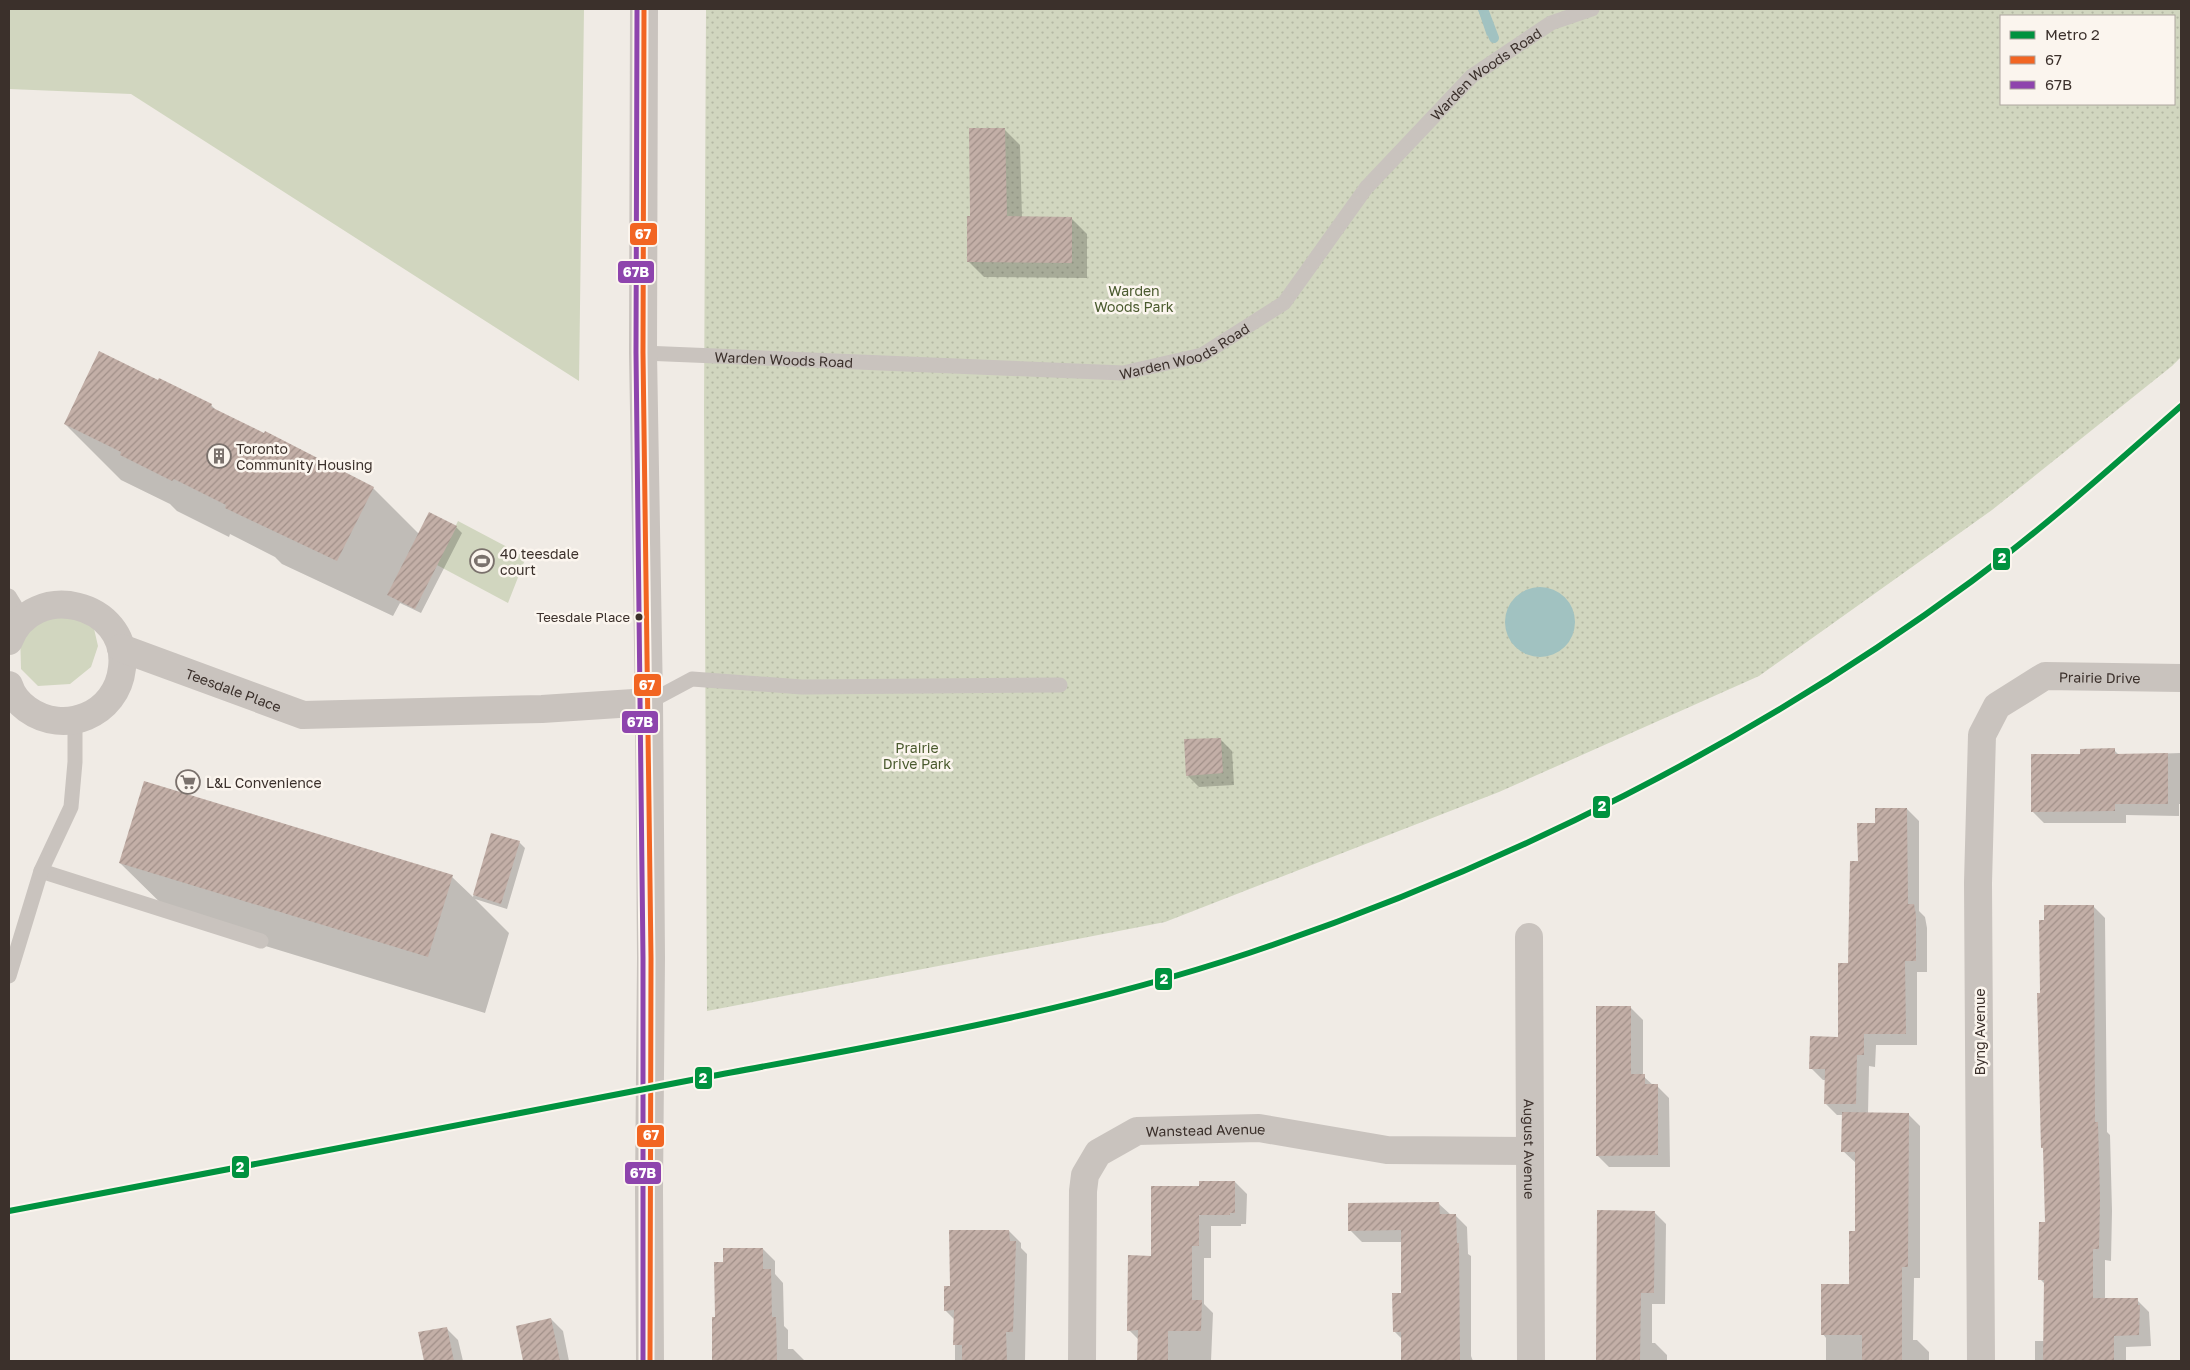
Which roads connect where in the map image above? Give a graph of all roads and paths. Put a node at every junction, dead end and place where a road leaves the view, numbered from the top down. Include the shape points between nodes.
1 (644, 9) edge
2 (1592, 9) edge
3 (643, 353) junction
4 (9, 596) edge
5 (16, 630) edge
6 (121, 648) junction
7 (2181, 678) edge
8 (1060, 684) dead end
9 (9, 690) edge
10 (649, 702) junction
11 (1998, 706) joint
12 (75, 721) junction
13 (41, 871) junction
14 (1529, 936) dead end
15 (261, 941) dead end
16 (9, 976) edge
17 (1530, 1151) junction
18 (650, 1361) edge
19 (1082, 1361) edge
20 (1531, 1361) edge
21 (1981, 1361) edge

1 - 3 street
2 - 3 lane, Warden Woods Road via 1552,23 1472,76 1366,188 1284,303 1202,355 1123,373
3 - 10 street
4 - 5 lane
5 - 6 street via 40,608 58,604 78,605 96,613 110,626
6 - 10 street, Teesdale Place via 303,715 542,709
6 - 12 street via 123,668 118,686 108,702 93,714
7 - 11 street, Prairie Drive via 2045,676
8 - 10 lane via 802,687 692,679
9 - 12 street via 37,716 56,722
10 - 18 street
11 - 21 street, Byng Avenue via 1982,735 1978,854
12 - 13 lane via 76,762 71,807
13 - 15 lane
13 - 16 lane
14 - 17 street, August Avenue
17 - 19 street, Wanstead Avenue via 1387,1150 1259,1128 1137,1131 1098,1153 1085,1175
17 - 20 street, August Avenue

